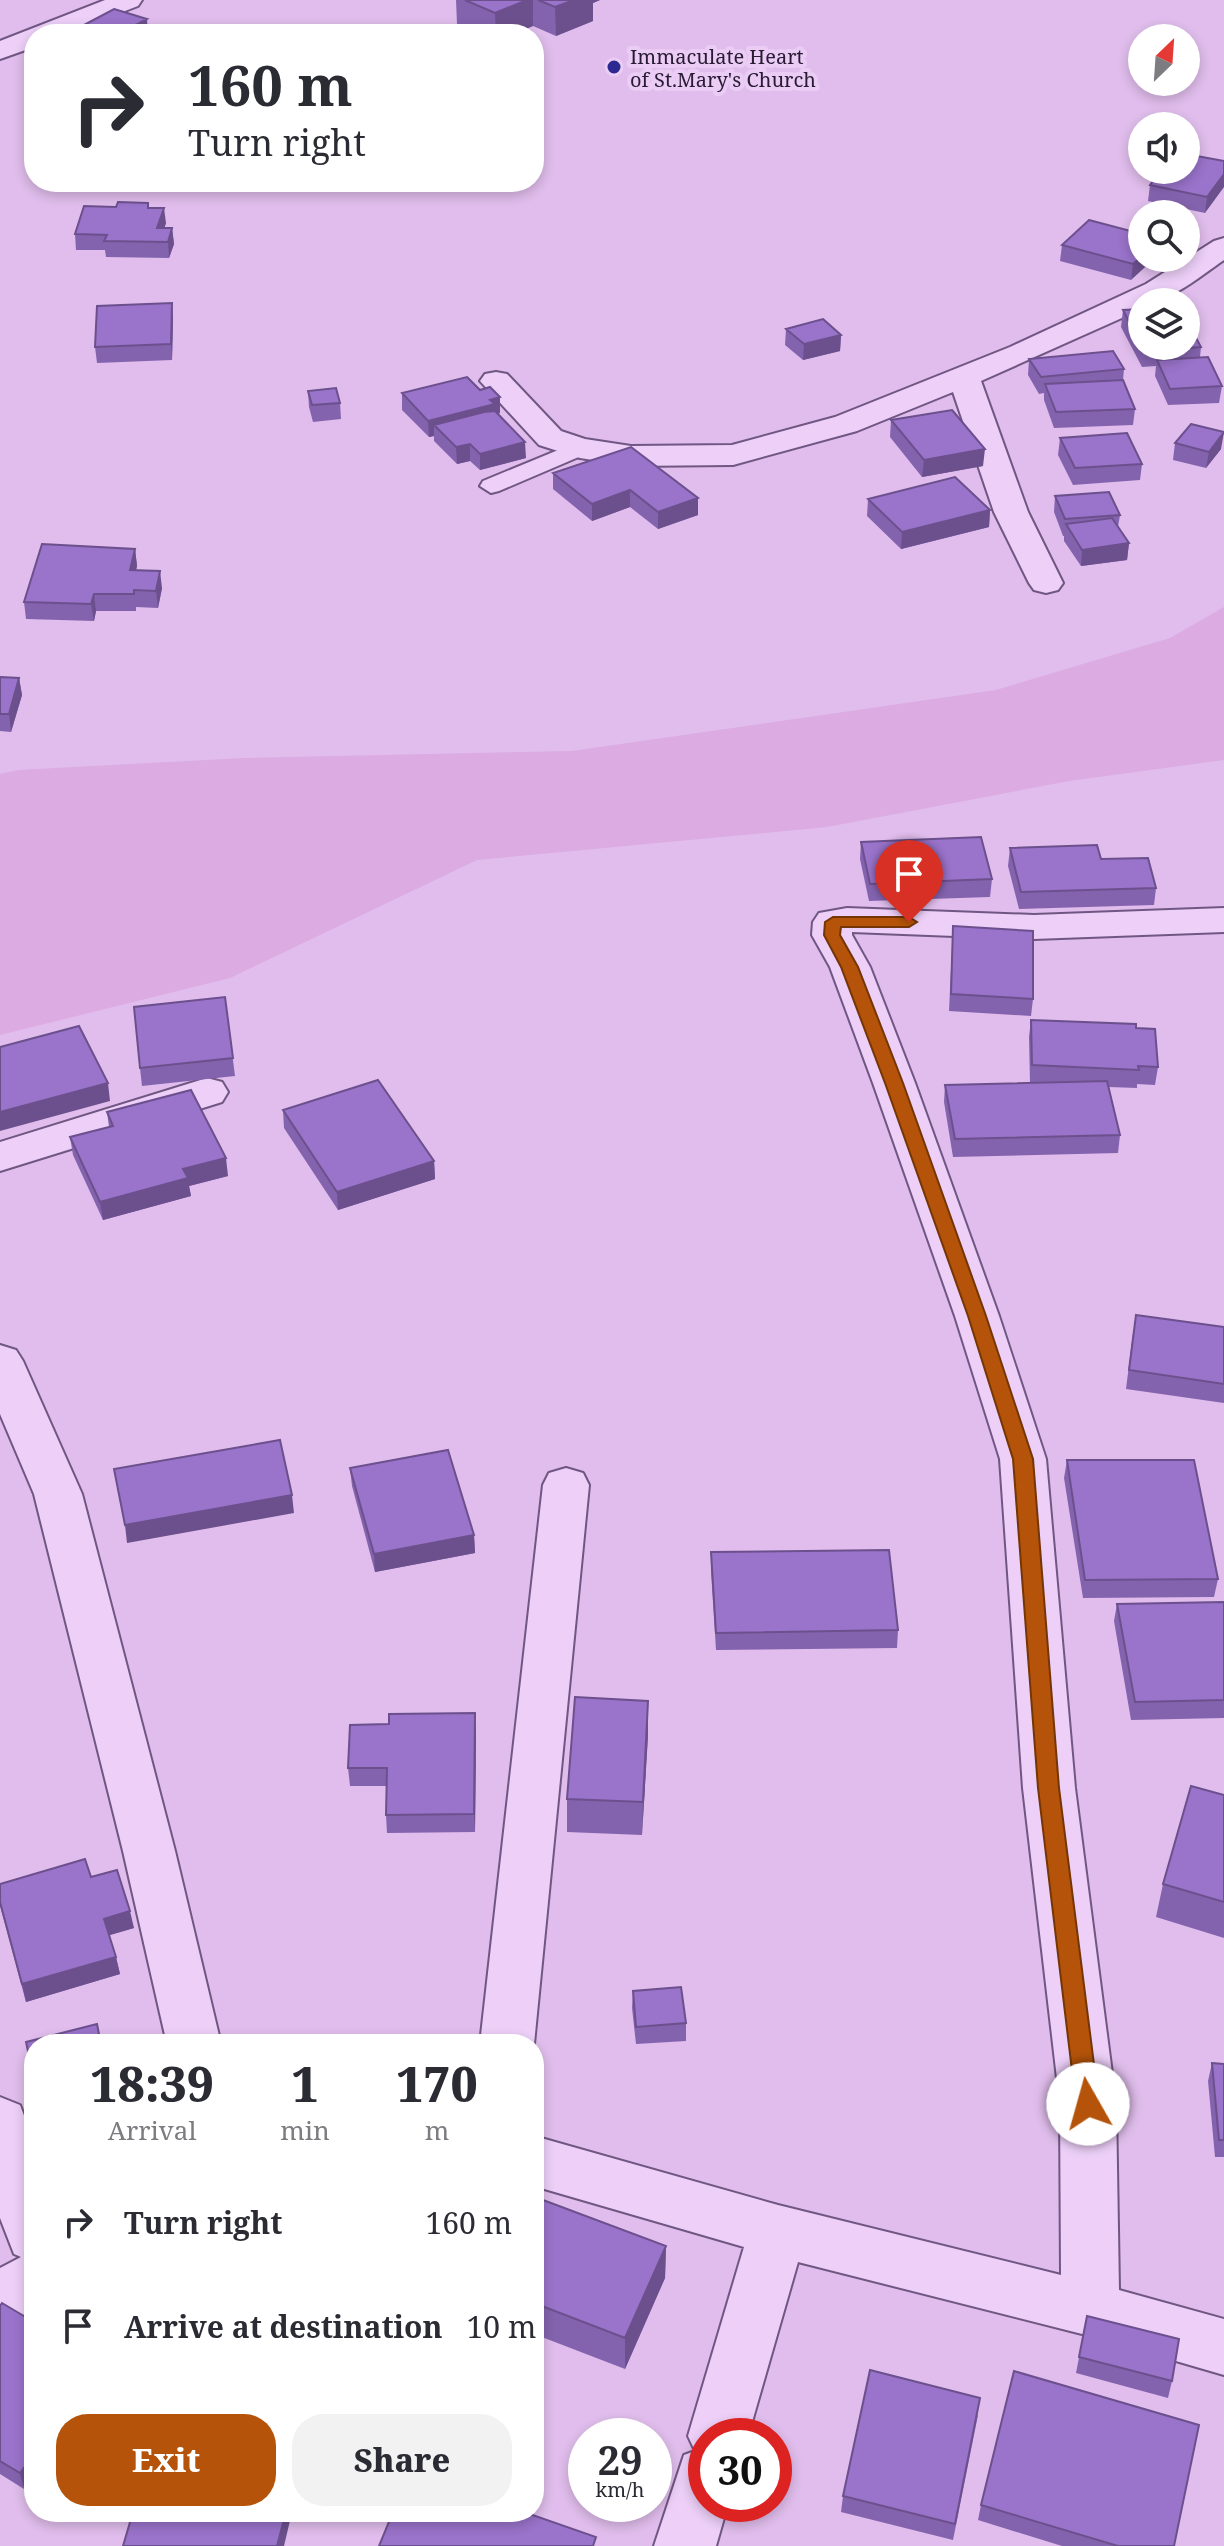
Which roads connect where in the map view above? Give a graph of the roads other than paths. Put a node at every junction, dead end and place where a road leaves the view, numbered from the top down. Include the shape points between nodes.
1 (129, 0) edge
2 (67, 24) edge
3 (24, 41) edge
4 (0, 51) edge
5 (1224, 247) edge
6 (964, 377) junction
7 (496, 381) dead end
8 (580, 448) junction
9 (491, 486) dead end
10 (1046, 583) dead end
11 (1224, 920) edge
12 (207, 1092) dead end
13 (0, 1157) edge
14 (0, 1361) edge
15 (566, 1485) dead end
16 (192, 2034) edge
17 (508, 2034) edge
18 (0, 2122) edge
19 (544, 2164) edge
20 (24, 2202) edge
21 (778, 2231) junction
22 (24, 2285) edge
23 (0, 2299) edge
24 (1090, 2309) junction
25 (1224, 2347) edge
26 (723, 2418) edge
27 (692, 2522) edge
28 (685, 2546) edge

1 - 2 street
3 - 4 street
5 - 6 street via 1157,290
6 - 8 street via 846,424 733,455 631,456
6 - 10 street via 1011,512
7 - 8 street via 550,438
8 - 9 lane
11 - 24 street via 1034,927 833,922 832,935 850,967 894,1083 1023,1459 1049,1788 1088,2104
12 - 13 street
14 - 16 street via 58,1494
15 - 17 street
18 - 20 street
19 - 21 street
21 - 24 street
21 - 26 street
22 - 23 street
24 - 25 street
27 - 28 street

